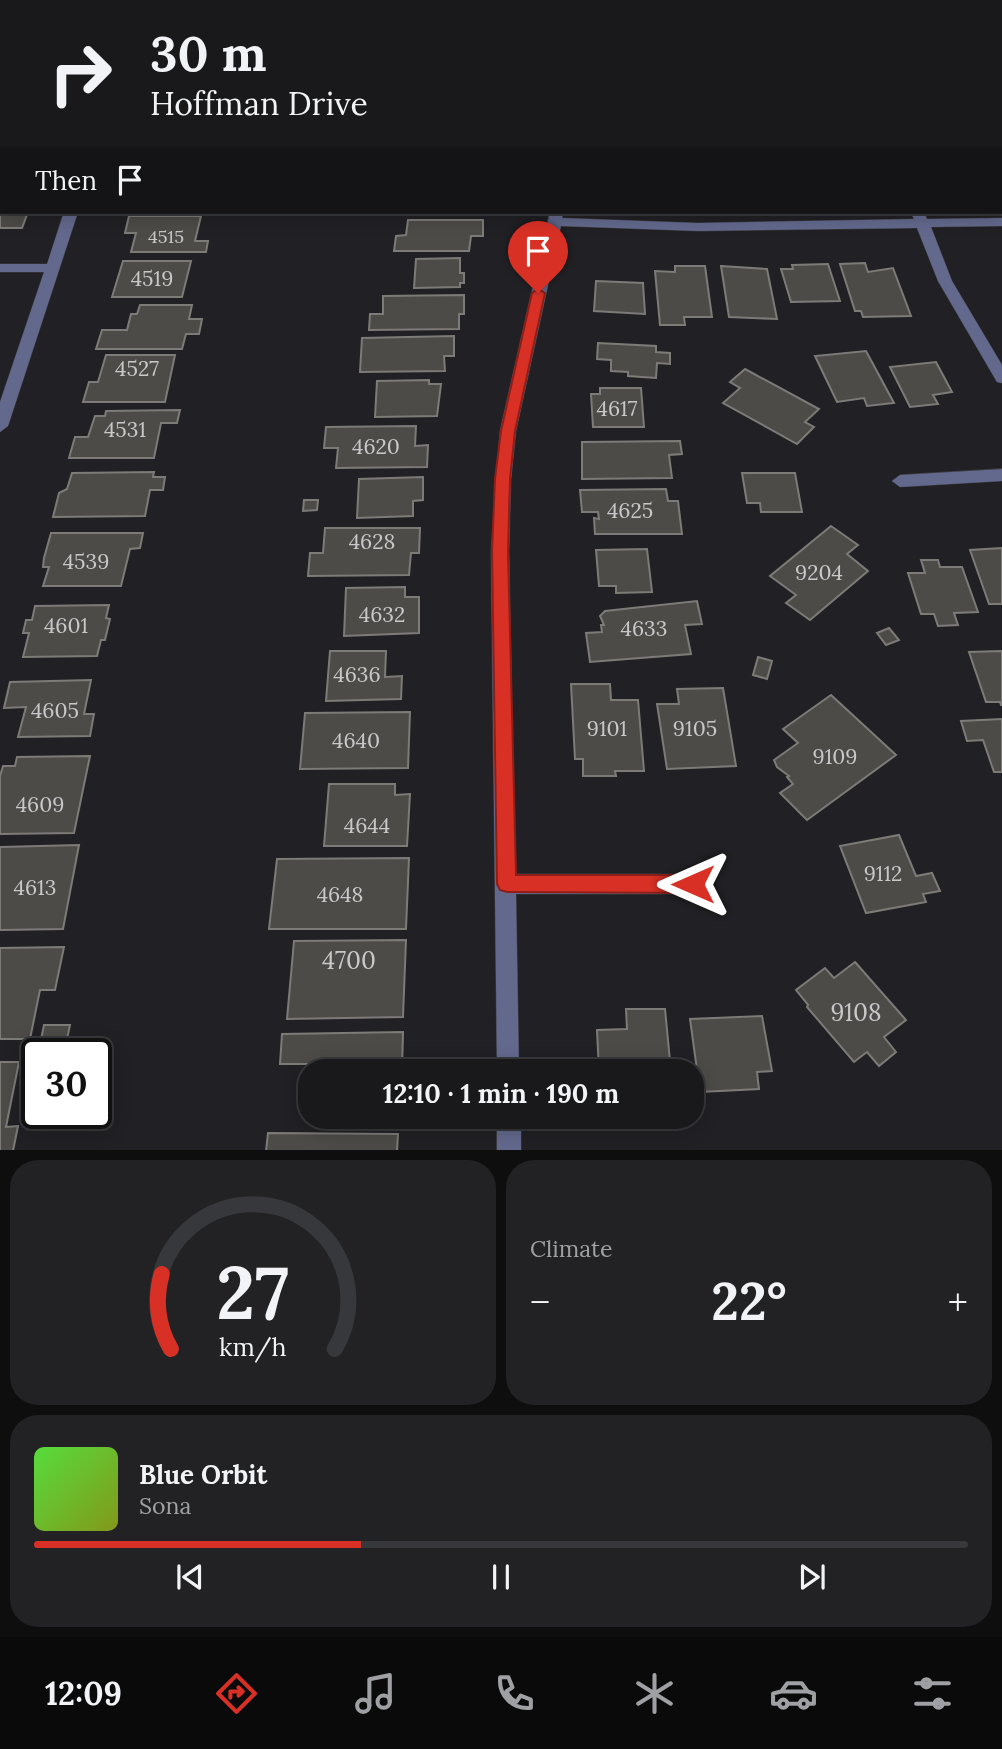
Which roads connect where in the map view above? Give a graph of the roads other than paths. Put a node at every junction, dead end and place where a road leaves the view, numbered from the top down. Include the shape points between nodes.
1 (70, 214) edge
2 (556, 217) edge
3 (919, 218) edge
4 (1002, 222) edge
5 (0, 268) edge
6 (52, 268) junction
7 (1002, 378) edge
8 (0, 426) edge
9 (1002, 475) edge
10 (900, 481) dead end
11 (507, 884) junction
12 (693, 884) dead end
13 (508, 1059) edge
14 (509, 1129) edge
15 (509, 1150) edge

1 - 6 street
2 - 3 street via 698,227
2 - 11 street via 517,387 503,479 500,551
3 - 4 street
3 - 7 street via 945,281
5 - 6 street
6 - 8 street
9 - 10 street
11 - 12 street
11 - 13 street
14 - 15 street

